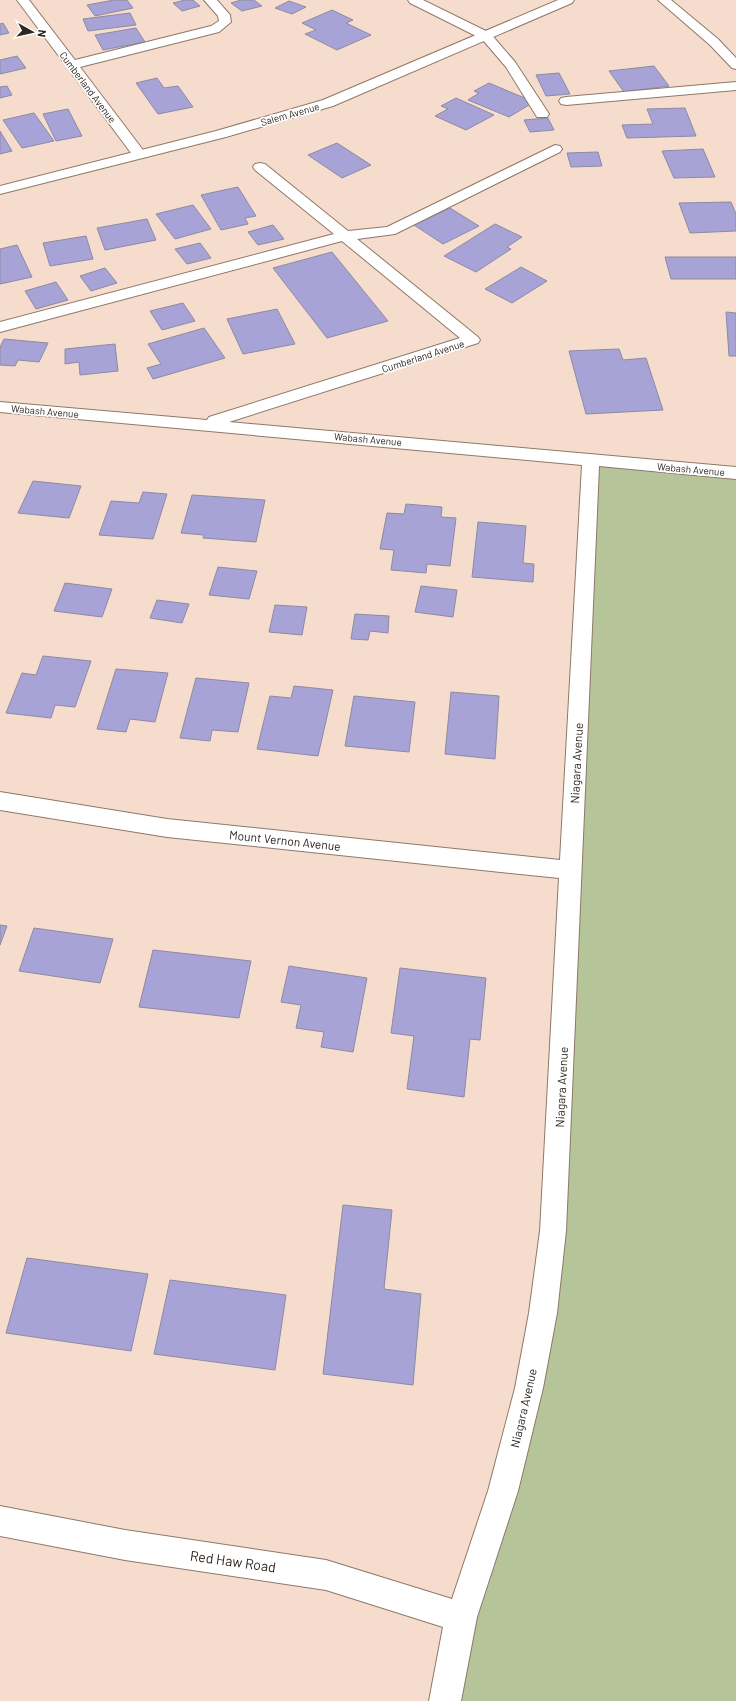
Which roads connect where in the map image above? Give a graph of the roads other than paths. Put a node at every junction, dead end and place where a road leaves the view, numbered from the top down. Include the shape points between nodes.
1 (23, 0) edge
2 (210, 0) edge
3 (414, 0) edge
4 (568, 0) edge
5 (664, 0) edge
6 (486, 36) junction
7 (71, 65) junction
8 (736, 66) edge
9 (736, 86) edge
10 (566, 101) dead end
11 (542, 114) dead end
12 (554, 149) dead end
13 (139, 154) junction
14 (260, 167) dead end
15 (0, 190) edge
16 (345, 236) junction
17 (0, 327) edge
18 (0, 407) edge
19 (204, 424) junction
20 (592, 460) junction
21 (736, 473) edge
22 (0, 801) edge
23 (570, 870) junction
24 (0, 1521) edge
25 (461, 1617) junction
26 (445, 1701) edge

1 - 7 street, Cumberland Avenue
2 - 7 street via 224,15 225,22 215,29
3 - 6 street
4 - 6 street, Salem Avenue
5 - 8 street via 714,42
6 - 11 street via 511,65
6 - 13 street, Salem Avenue via 328,103
7 - 13 street, Cumberland Avenue
9 - 10 street
12 - 16 street via 390,231
13 - 15 street, Salem Avenue
14 - 16 street, Cumberland Avenue
16 - 17 street
16 - 19 street, Cumberland Avenue via 472,340
18 - 19 street, Wabash Avenue
19 - 20 street, Wabash Avenue
20 - 21 street, Wabash Avenue
20 - 23 street, Niagara Avenue
22 - 23 street, Mount Vernon Avenue via 167,828
23 - 25 street, Niagara Avenue via 569,934 553,1230 543,1313 529,1388 503,1491
24 - 25 street, Red Haw Road via 125,1546 326,1575
25 - 26 street, Niagara Avenue

